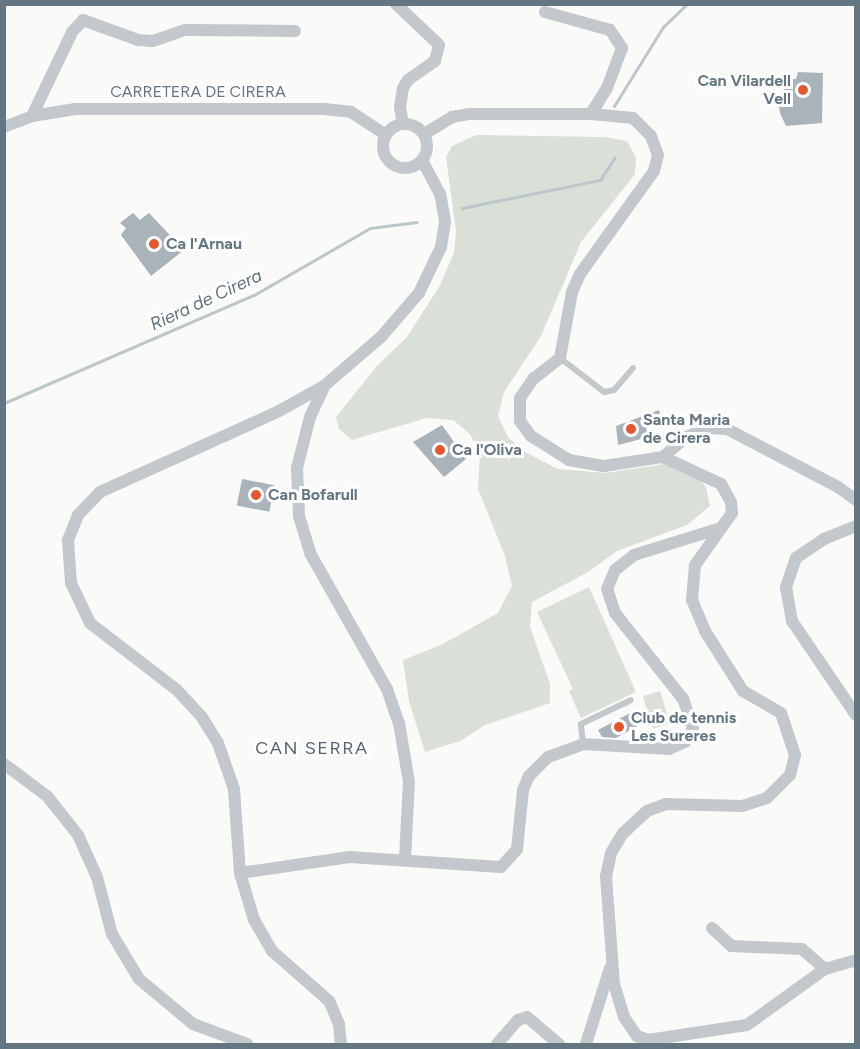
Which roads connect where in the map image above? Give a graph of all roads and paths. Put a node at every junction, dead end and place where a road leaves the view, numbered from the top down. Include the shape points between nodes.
1 (396, 4) edge
2 (545, 12) dead end
3 (295, 31) dead end
4 (591, 114) junction
5 (32, 116) junction
6 (403, 124) junction
7 (4, 127) edge
8 (424, 134) junction
9 (386, 135) junction
10 (422, 160) junction
11 (560, 358) junction
12 (633, 368) dead end
13 (324, 386) junction
14 (663, 457) junction
15 (855, 500) edge
16 (855, 526) edge
17 (722, 528) junction
18 (631, 700) dead end
19 (855, 715) edge
20 (583, 744) junction
21 (4, 764) edge
22 (405, 858) junction
23 (240, 873) junction
24 (712, 928) dead end
25 (855, 960) edge
26 (612, 961) junction
27 (825, 969) junction
28 (247, 1044) edge
29 (341, 1044) edge
30 (497, 1044) edge
31 (559, 1044) edge
32 (586, 1044) edge

1 - 6 street via 440,45 435,61 403,88
2 - 4 street via 610,30 622,48 607,88
3 - 5 street via 185,30 145,40 83,20 72,32
4 - 8 street via 469,114 452,117
4 - 11 street via 633,118 651,135 658,155 654,171 580,274 572,292
5 - 7 street, CARRETERA DE CIRERA
5 - 9 street, CARRETERA DE CIRERA via 121,107 339,110 361,118
6 - 8 street via 414,125
6 - 9 street
8 - 10 street via 427,147
9 - 10 street via 384,148 392,163 407,168
10 - 13 street via 436,184 443,208 444,233 439,256 419,293 400,316 366,353
11 - 12 lane via 604,392 614,390
11 - 14 street via 533,379 520,398 520,421 531,436 569,460 604,466
13 - 22 street via 300,453 296,483 299,516 310,553 383,682 399,723 409,782
13 - 23 street via 279,411 100,492 78,515 68,540 71,583 90,623 177,690 218,742 234,789
14 - 15 street via 685,438 706,428 727,429 838,487
14 - 17 street via 721,484 732,513
16 - 19 street via 824,539 796,558 786,587 792,621
17 - 20 street via 634,555 615,570 607,589 615,613 683,699 692,723 690,736 669,748
17 - 26 street via 695,565 691,587 695,611 743,691 781,713 793,740 795,766 784,784 767,798 742,806 666,804 647,811 623,833 611,854 606,876
18 - 20 lane via 581,724
20 - 22 street via 548,757 530,776 523,790 517,849 508,863 493,868
21 - 28 street via 47,796 78,835 97,877 112,934 139,979 193,1024
22 - 23 street via 334,858
23 - 29 street via 261,935 278,957 329,1001 339,1024
24 - 27 street via 731,946 802,949
25 - 27 street
26 - 27 street via 624,1017 638,1036 648,1040 747,1025
26 - 32 street
30 - 31 street via 518,1020 527,1017

